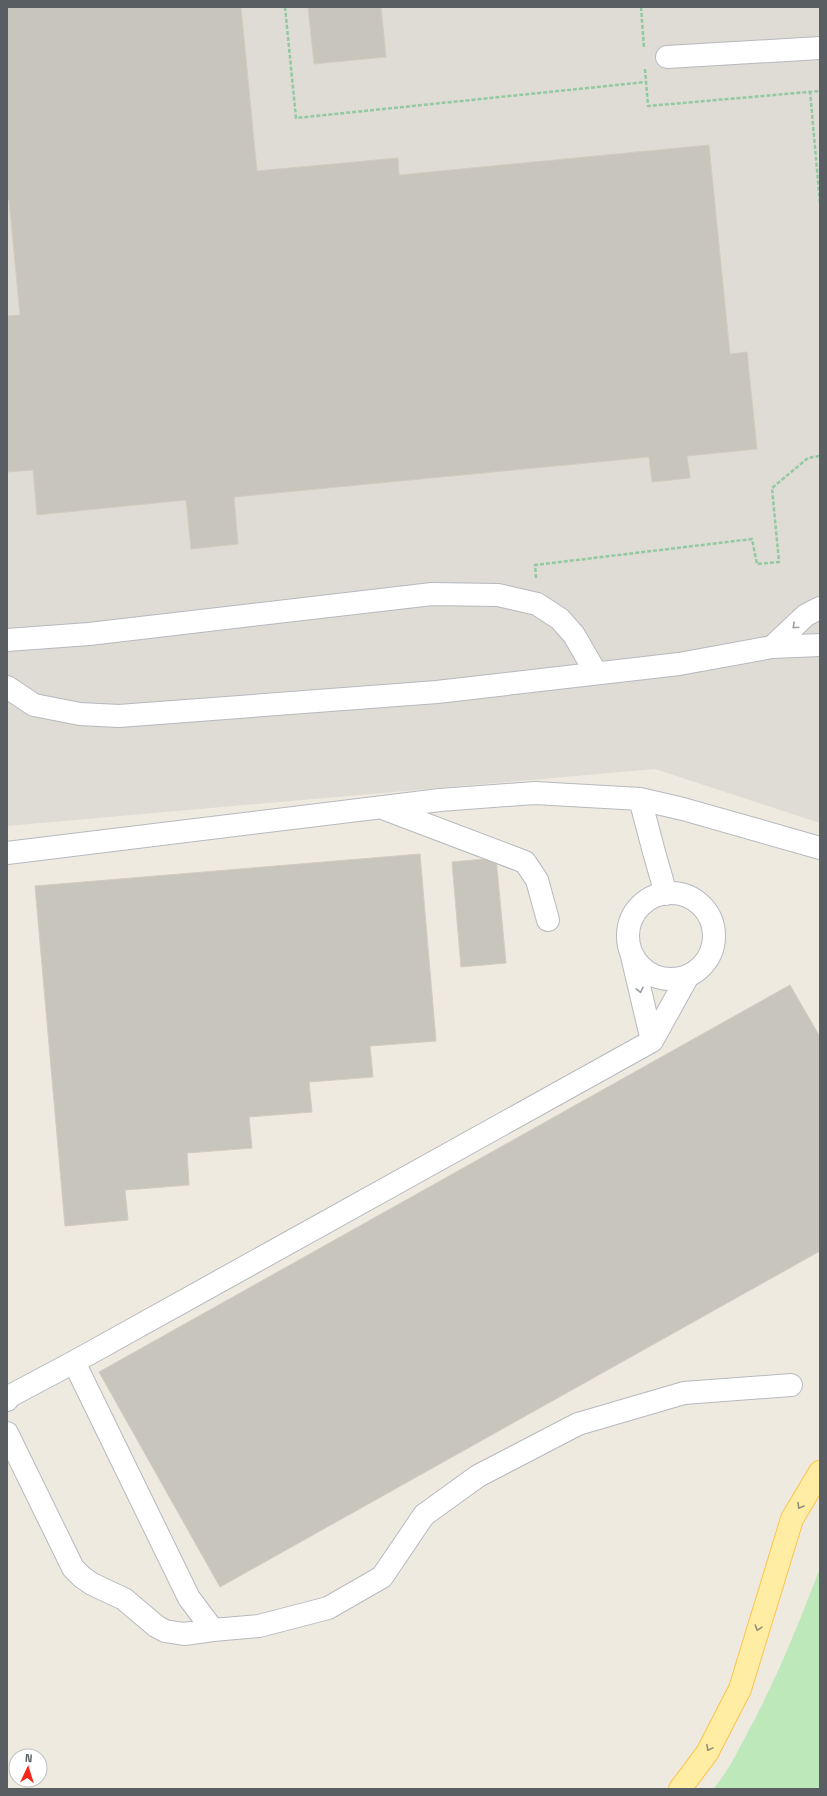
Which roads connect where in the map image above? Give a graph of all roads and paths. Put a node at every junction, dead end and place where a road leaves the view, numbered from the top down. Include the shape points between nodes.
1 (285, 7) edge
2 (641, 7) edge
3 (820, 48) edge
4 (644, 51) dead end
5 (668, 57) dead end
6 (645, 64) dead end
7 (646, 82) junction
8 (820, 90) edge
9 (810, 91) junction
10 (820, 204) edge
11 (820, 456) edge
12 (538, 604) junction
13 (820, 608) edge
14 (7, 640) edge
15 (820, 645) edge
16 (772, 647) junction
17 (596, 673) junction
18 (7, 687) edge
19 (640, 800) junction
20 (382, 807) junction
21 (820, 848) edge
22 (7, 853) edge
23 (666, 894) junction
24 (548, 920) dead end
25 (631, 952) junction
26 (688, 976) junction
27 (652, 1041) junction
28 (74, 1362) junction
29 (791, 1385) dead end
30 (7, 1400) edge
31 (7, 1433) edge
32 (820, 1472) edge
33 (213, 1630) junction
34 (680, 1789) edge

1 - 7 path via 296,118
2 - 4 path
3 - 5 lane
6 - 7 path
7 - 9 path via 648,106
8 - 9 path
9 - 10 path
11 - 12 path via 808,458 772,488 779,562 757,564 752,539 535,564
12 - 14 lane via 498,595 432,594 89,634
12 - 17 lane via 560,619 574,635
13 -> 16 lane via 806,615
15 - 16 lane
16 - 17 lane via 679,664
17 - 18 lane via 437,692 119,716 80,714 34,705
19 - 20 lane via 535,793
19 - 21 lane via 684,809
19 - 23 lane
20 - 22 lane
20 - 24 lane via 525,862 537,880
23 - 25 lane via 642,905 634,915 629,926
23 - 26 lane via 693,899 711,919 714,946 709,958
25 - 26 lane via 648,972 661,978 675,979
25 -> 27 lane
26 - 27 lane
27 - 28 lane
28 - 30 lane
28 - 33 lane via 189,1598
29 - 33 lane via 684,1393 578,1424 478,1476 424,1516 382,1577 328,1608 259,1626
31 - 33 lane via 73,1568 82,1577 124,1599 165,1631 184,1634
32 -> 34 main road via 792,1519 740,1689 707,1753

